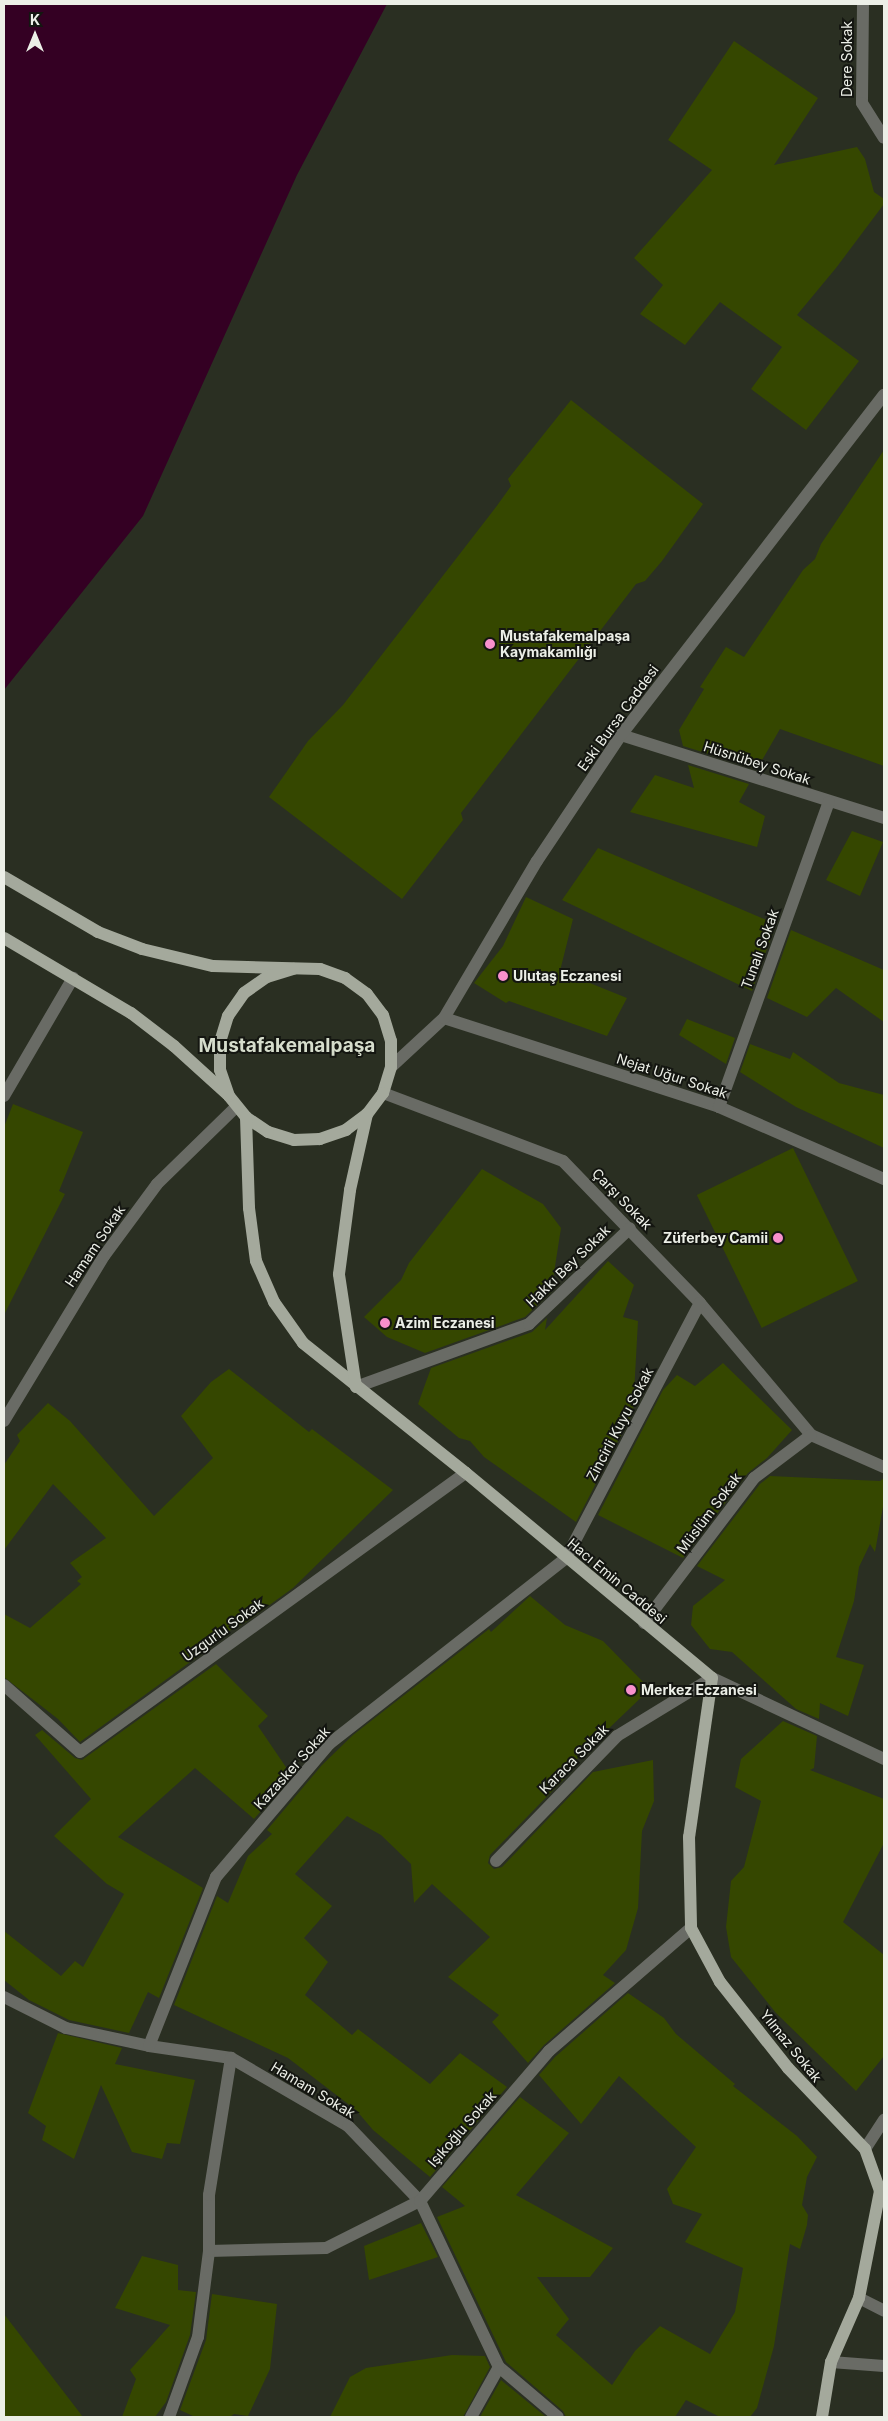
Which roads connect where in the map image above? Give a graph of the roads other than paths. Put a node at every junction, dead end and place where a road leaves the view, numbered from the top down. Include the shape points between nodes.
1 (863, 4) edge
2 (884, 138) edge
3 (884, 395) edge
4 (621, 734) junction
5 (829, 802) junction
6 (884, 818) edge
7 (4, 877) edge
8 (4, 938) edge
9 (294, 969) junction
10 (73, 978) junction
11 (444, 1018) junction
12 (391, 1067) junction
13 (383, 1093) junction
14 (4, 1096) edge
15 (229, 1096) junction
16 (236, 1107) junction
17 (719, 1107) junction
18 (367, 1114) junction
19 (246, 1117) junction
20 (884, 1179) edge
21 (630, 1228) junction
22 (700, 1303) junction
23 (356, 1387) junction
24 (4, 1421) edge
25 (811, 1435) junction
26 (884, 1466) edge
27 (466, 1472) junction
28 (566, 1558) junction
29 (644, 1623) junction
30 (712, 1678) junction
31 (4, 1684) edge
32 (884, 1759) edge
33 (496, 1861) dead end
34 (691, 1928) junction
35 (4, 1997) edge
36 (149, 2046) junction
37 (231, 2058) junction
38 (884, 2120) edge
39 (865, 2149) junction
40 (420, 2201) junction
41 (208, 2251) junction
42 (859, 2298) junction
43 (884, 2311) edge
44 (831, 2362) junction
45 (884, 2366) edge
46 (499, 2367) junction
47 (169, 2417) edge
48 (471, 2417) edge
49 (558, 2417) edge
50 (822, 2417) edge

1 - 2 street, Dere Sokak via 862,103
3 - 4 street, Eski Bursa Caddesi
4 - 5 street, Hüsnübey Sokak
4 - 11 street, Eski Bursa Caddesi via 537,861
5 - 6 street, Hüsnübey Sokak
5 - 17 street, Tunalı Sokak
7 - 9 main road via 98,932 142,949 213,966
8 - 10 main road
9 - 12 main road via 320,969 345,978 367,994 383,1015 391,1041
9 - 15 main road via 267,977 244,993 228,1016 220,1042 220,1070
10 - 14 street
10 - 15 main road via 138,1018
11 - 12 street, Eski Bursa Caddesi
11 - 17 street, Nejat Uğur Sokak
12 - 13 main road
13 - 18 main road
13 - 21 street, Çarşı Sokak via 563,1161
15 - 16 main road
16 - 19 main road
16 - 24 street, Hamam Sokak via 151,1192 104,1256
17 - 20 street, Nejat Uğur Sokak
18 - 19 main road via 346,1130 320,1139 294,1140 268,1132
18 - 23 main road via 350,1190 339,1274
19 - 23 main road, Hacı Emin Caddesi via 249,1208 256,1261 274,1302 303,1343
21 - 22 street, Çarşı Sokak
21 - 23 street, Hakkı Bey Sokak via 529,1324
22 - 25 street, Çarşı Sokak
22 - 28 street, Zincirli Kuyu Sokak
23 - 27 main road, Hacı Emin Caddesi
25 - 26 street, Çarşı Sokak
25 - 29 street, Müslüm Sokak via 754,1478
27 - 28 main road, Hacı Emin Caddesi
27 - 31 street, Uzgurlu Sokak via 80,1752
28 - 29 main road, Hacı Emin Caddesi
28 - 36 street, Kazasker Sokak via 329,1744 216,1877
29 - 30 main road, Hacı Emin Caddesi
30 - 32 street, Hacı Emin Caddesi
30 - 33 street, Karaca Sokak via 616,1736
30 - 34 main road, Yılmaz Sokak via 689,1837
34 - 39 main road, Yılmaz Sokak via 720,1982 788,2068
34 - 40 street, Işıkoğlu Sokak via 549,2051
35 - 36 street, Hamam Sokak via 66,2028
36 - 37 street, Hamam Sokak
37 - 40 street, Hamam Sokak via 348,2126
37 - 41 street via 208,2194
38 - 39 street
39 - 42 main road, Yılmaz Sokak via 880,2191
40 - 41 street, Işıkoğlu Sokak via 326,2248
40 - 46 street, Hamam Sokak
41 - 47 street via 198,2337
42 - 43 street
42 - 44 main road, Yılmaz Sokak
44 - 45 street
44 - 50 main road, Yılmaz Sokak
46 - 48 street
46 - 49 street, Hamam Sokak

